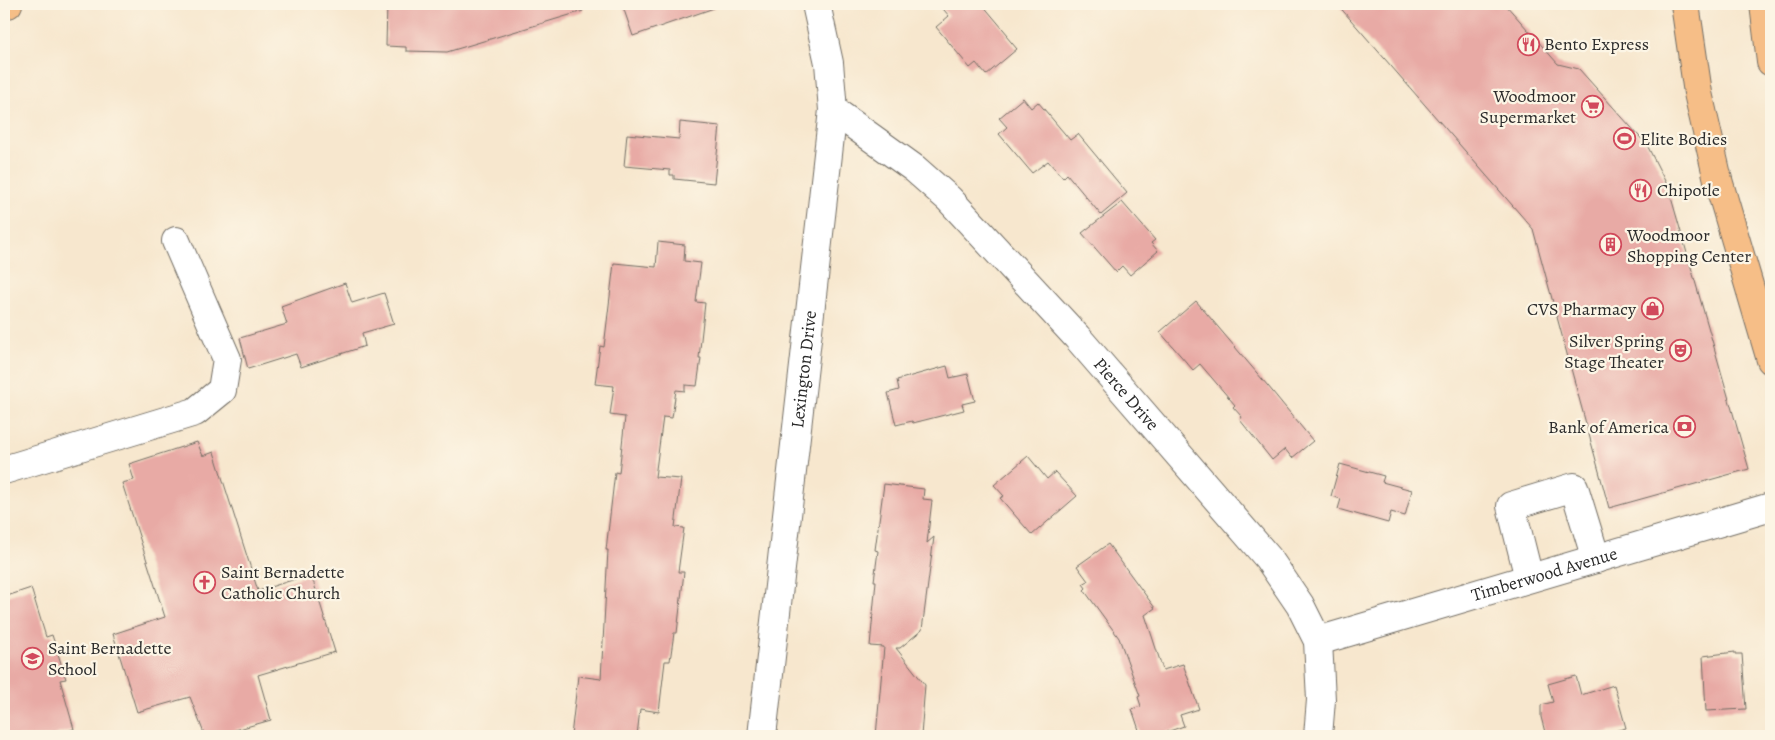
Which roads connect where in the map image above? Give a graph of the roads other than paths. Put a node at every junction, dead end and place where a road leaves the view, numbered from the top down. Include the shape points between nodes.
1 (8, 4) edge
2 (816, 4) edge
3 (1685, 4) edge
4 (1764, 4) edge
5 (4, 5) edge
6 (1771, 62) edge
7 (833, 110) junction
8 (176, 241) dead end
9 (1771, 360) edge
10 (4, 470) edge
11 (1771, 506) edge
12 (1596, 559) junction
13 (1529, 578) junction
14 (1318, 641) junction
15 (762, 736) edge
16 (1318, 736) edge

1 - 5 main road
2 - 7 street, Lexington Drive via 829,64
3 - 9 main road via 1698,93 1718,180
4 - 6 main road
7 - 14 street, Pierce Drive via 915,169 949,198 1077,337 1268,558 1300,605
7 - 15 street, Lexington Drive
8 - 10 street via 226,359 222,390 195,412
11 - 12 street, Timberwood Avenue
12 - 13 street, Timberwood Avenue
12 - 13 street via 1574,487 1511,506
13 - 14 street, Timberwood Avenue
14 - 16 street, Pierce Drive via 1321,700

